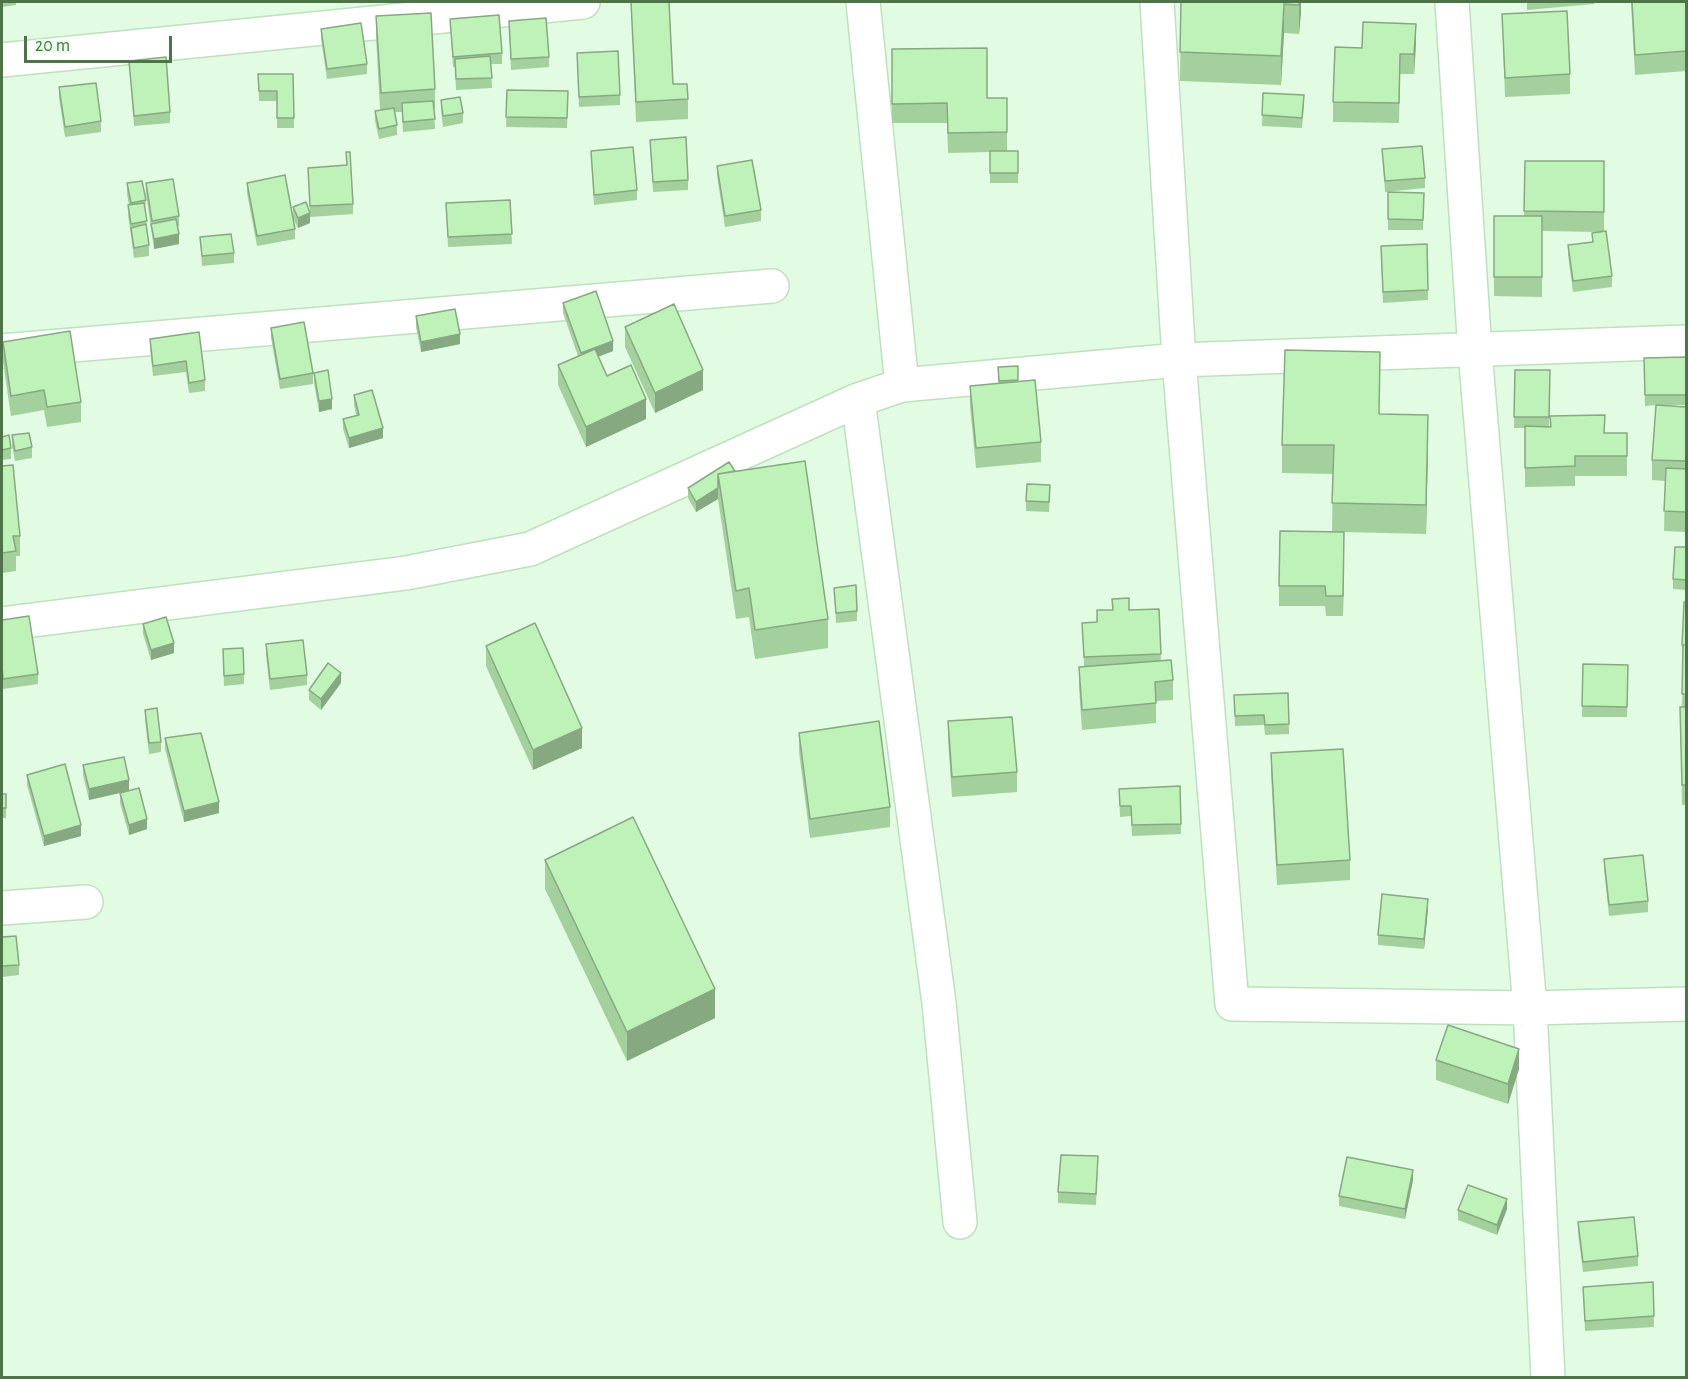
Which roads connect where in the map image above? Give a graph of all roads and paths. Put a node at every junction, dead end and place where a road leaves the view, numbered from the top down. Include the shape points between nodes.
1 (583, 2) edge
2 (863, 2) edge
3 (1157, 2) edge
4 (1452, 2) edge
5 (2, 60) edge
6 (772, 286) dead end
7 (1686, 342) edge
8 (2, 351) edge
9 (1475, 351) junction
10 (1179, 360) junction
11 (902, 385) junction
12 (858, 399) junction
13 (2, 624) edge
14 (86, 902) dead end
15 (2, 908) edge
16 (1686, 1004) edge
17 (1530, 1008) junction
18 (960, 1222) dead end
19 (1548, 1377) edge

1 - 5 street
2 - 11 street
3 - 10 street
4 - 9 street
6 - 8 street
7 - 9 street
9 - 10 street
9 - 17 street
10 - 11 street
10 - 17 street via 1232,1004
11 - 12 street
12 - 13 street via 530,549 406,573
12 - 18 street via 939,1003
14 - 15 street
16 - 17 street
17 - 19 street

